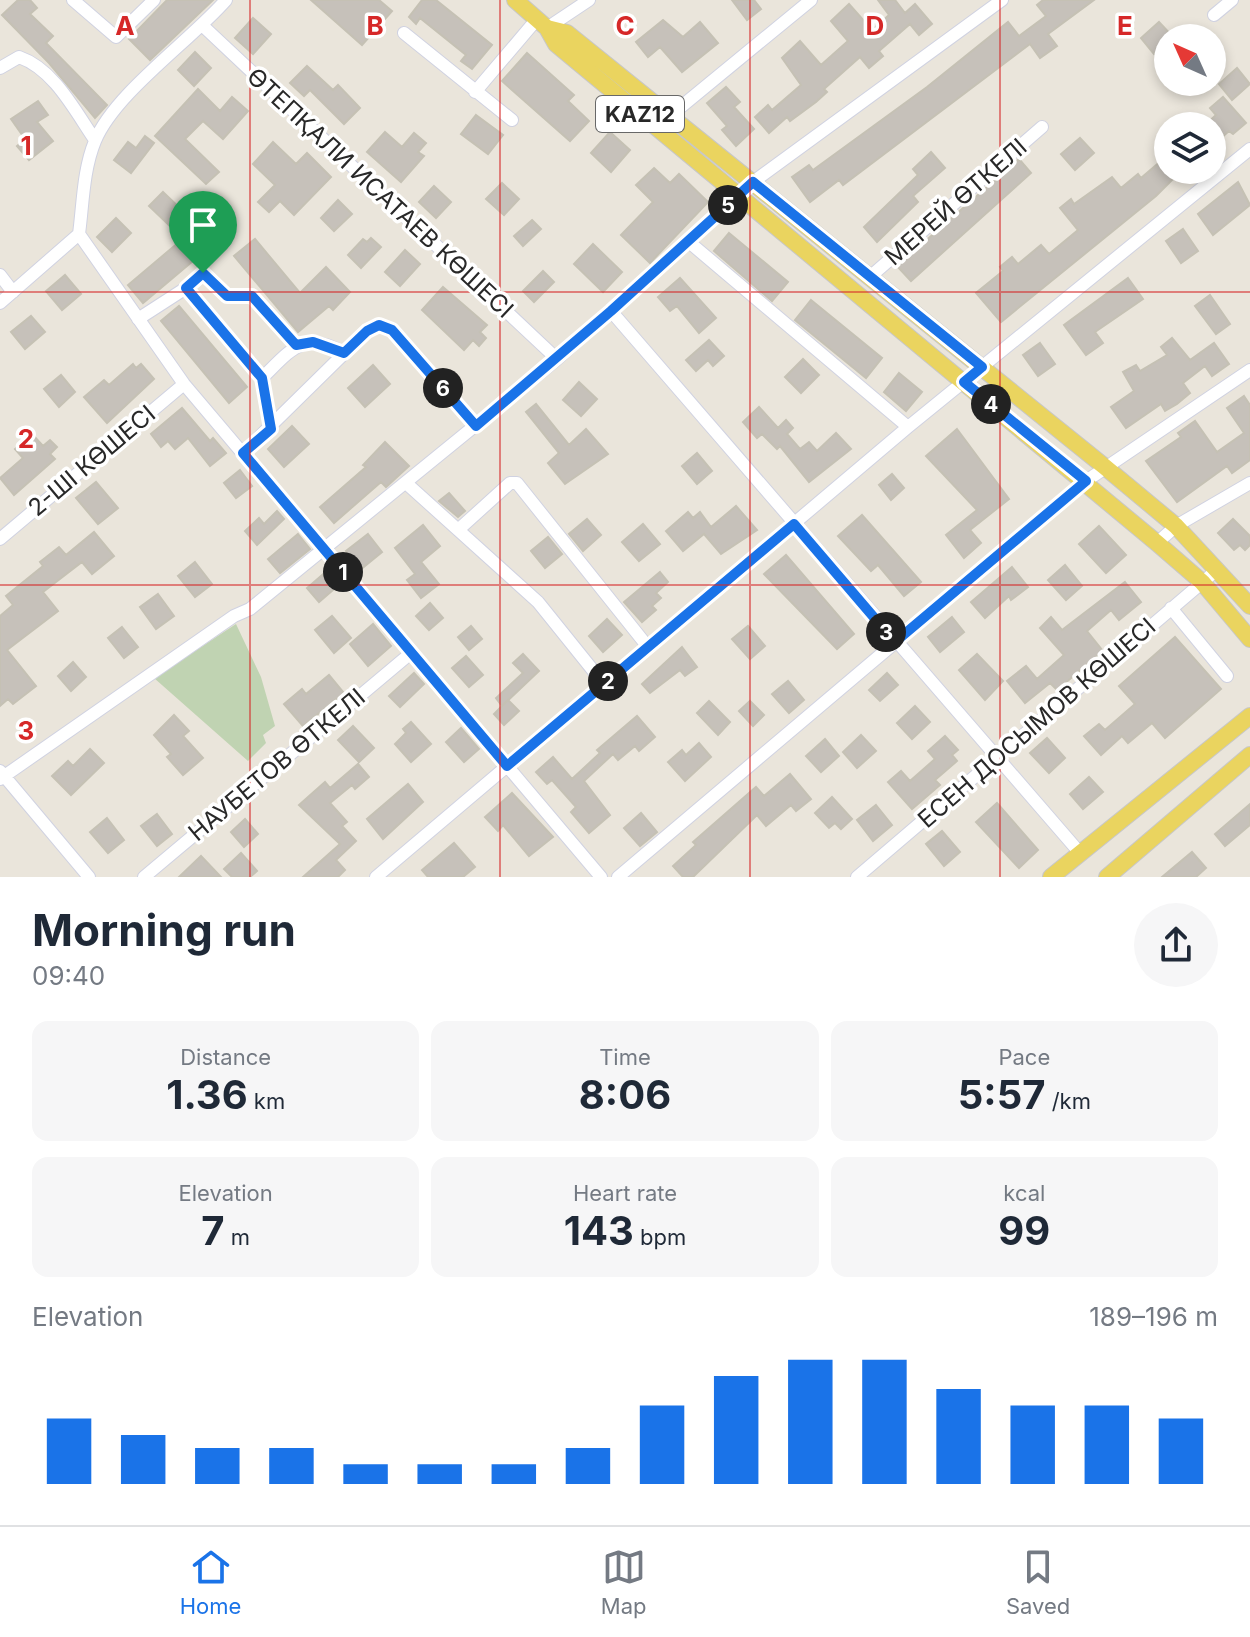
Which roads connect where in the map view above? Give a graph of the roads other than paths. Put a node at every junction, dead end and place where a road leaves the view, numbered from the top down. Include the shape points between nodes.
1 (73, 0) edge
2 (154, 0) edge
3 (226, 0) edge
4 (515, 0) edge
5 (589, 0) edge
6 (811, 0) edge
7 (1002, 0) edge
8 (1232, 0) edge
9 (1214, 15) dead end
10 (542, 24) junction
11 (203, 26) junction
12 (404, 33) dead end
13 (0, 68) edge
14 (475, 92) junction
15 (671, 115) junction
16 (512, 120) dead end
17 (1042, 127) dead end
18 (95, 140) junction
19 (1250, 149) edge
20 (753, 182) junction
21 (738, 195) junction
22 (79, 234) junction
23 (689, 242) junction
24 (0, 275) edge
25 (871, 276) junction
26 (186, 288) junction
27 (13, 292) junction
28 (0, 303) edge
29 (611, 311) junction
30 (138, 319) junction
31 (296, 345) junction
32 (344, 353) junction
33 (557, 359) junction
34 (982, 367) junction
35 (1250, 370) edge
36 (262, 378) junction
37 (964, 382) junction
38 (184, 384) junction
39 (476, 426) junction
40 (908, 427) junction
41 (271, 429) junction
42 (243, 453) junction
43 (1105, 467) junction
44 (1086, 481) junction
45 (406, 483) junction
46 (1250, 483) edge
47 (794, 524) junction
48 (1176, 526) junction
49 (458, 530) junction
50 (0, 539) edge
51 (1157, 543) junction
52 (325, 550) junction
53 (1218, 569) junction
54 (1202, 582) junction
55 (1250, 606) edge
56 (1171, 608) junction
57 (1250, 639) edge
58 (895, 642) junction
59 (648, 647) junction
60 (411, 653) junction
61 (1227, 676) dead end
62 (604, 684) junction
63 (1250, 716) edge
64 (1250, 755) edge
65 (995, 759) junction
66 (507, 766) junction
67 (1, 775) edge
68 (1080, 853) junction
69 (89, 877) edge
70 (144, 877) edge
71 (376, 877) edge
72 (601, 877) edge
73 (618, 877) edge
74 (857, 877) edge
75 (1051, 877) edge
76 (1107, 877) edge

1 - 2 street via 116,37
3 - 11 street
4 - 10 main road, KAZ12
5 - 10 street
6 - 15 street
7 - 20 street
8 - 9 street
10 - 14 street
10 - 15 main road, KAZ12 via 567,33
10 - 21 main road, KAZ12 via 556,44
11 - 18 street via 114,110
11 - 33 street, ӨТЕПҚАЛИ ИСАТАЕВ КӨШЕСІ
12 - 14 street
13 - 18 street via 19,57 30,61 55,83
14 - 16 street
15 - 20 main road, KAZ12
17 - 25 street, МЕРЕЙ ӨТКЕЛІ
18 - 22 street
19 - 34 street
20 - 21 street
20 - 25 main road, KAZ12
21 - 23 street
21 - 37 main road, KAZ12
22 - 27 street
22 - 30 street
23 - 29 street
23 - 40 street
24 - 27 street
25 - 34 main road, KAZ12
26 - 30 street
26 - 31 street via 203,273 227,296 252,296
26 - 36 street
27 - 28 street
29 - 33 street
29 - 47 street
30 - 38 street
31 - 32 street via 313,342
31 - 36 street
32 - 39 street via 379,325 392,330
32 - 41 street
33 - 39 street
34 - 37 street
34 - 43 main road, KAZ12
35 - 43 street
36 - 41 street
37 - 40 street
37 - 44 main road, KAZ12
38 - 42 street
38 - 50 street, 2-ШІ КӨШЕСІ
39 - 45 street
40 - 47 street
41 - 42 street
42 - 52 street
43 - 44 street
43 - 48 main road, KAZ12
44 - 51 main road, KAZ12
44 - 58 street
45 - 49 street
45 - 52 street
46 - 48 street
47 - 58 street
47 - 59 street
48 - 51 street
48 - 53 main road, KAZ12
49 - 59 street via 510,483 517,483
49 - 62 street via 538,602
51 - 54 main road, KAZ12
52 - 60 street
52 - 67 street via 250,609
53 - 54 street, ЕСЕН ДОСЫМОВ КӨШЕСІ
53 - 55 main road, KAZ12
54 - 56 street, ЕСЕН ДОСЫМОВ КӨШЕСІ
54 - 57 main road, KAZ12
56 - 61 street
56 - 65 street, ЕСЕН ДОСЫМОВ КӨШЕСІ
58 - 65 street
58 - 73 street
59 - 62 street
60 - 66 street
60 - 70 street, НАУБЕТОВ ӨТКЕЛІ
62 - 66 street
63 - 68 main road
64 - 76 main road
65 - 68 street
65 - 74 street, ЕСЕН ДОСЫМОВ КӨШЕСІ
66 - 71 street
66 - 72 street
67 - 69 street
68 - 75 main road

